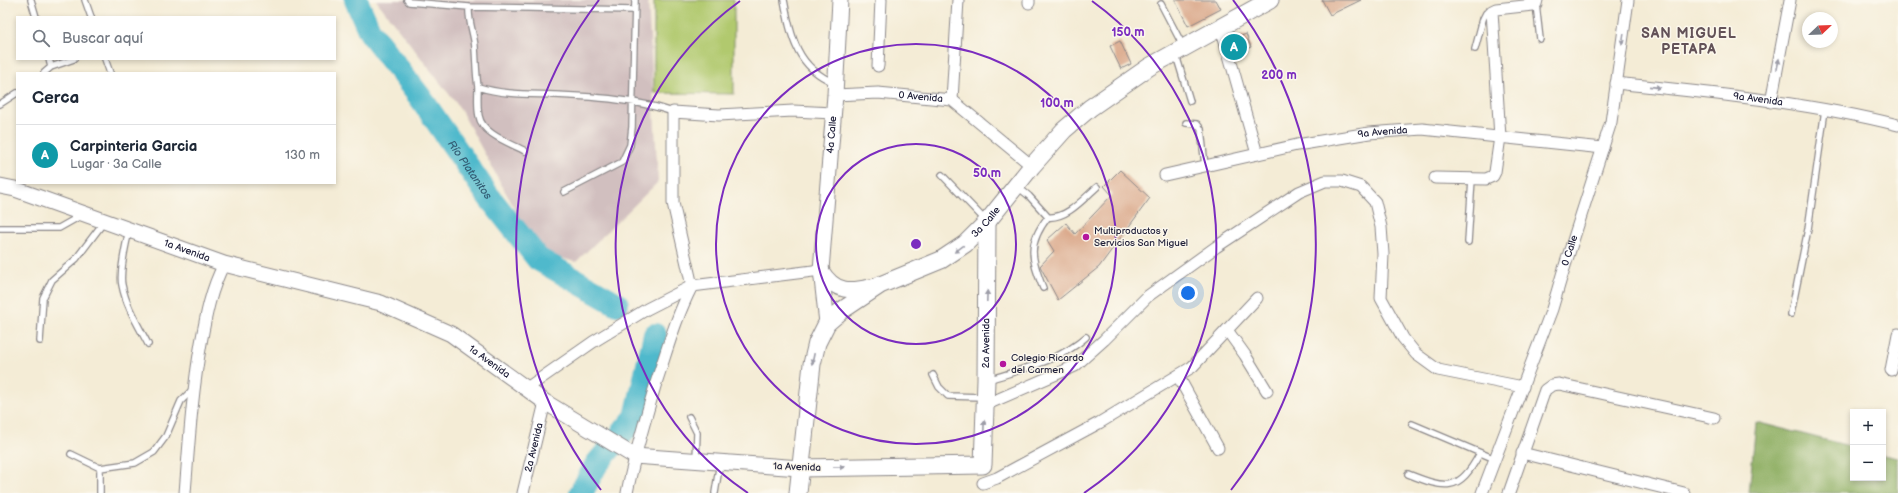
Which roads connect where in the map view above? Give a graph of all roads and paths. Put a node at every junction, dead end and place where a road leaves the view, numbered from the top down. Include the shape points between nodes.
1 (33, 0) edge
2 (85, 0) edge
3 (407, 0) edge
4 (635, 0) edge
5 (784, 0) edge
6 (840, 0) edge
7 (881, 0) edge
8 (958, 0) edge
9 (1270, 0) edge
10 (1628, 0) edge
11 (1790, 0) edge
12 (1536, 2) edge
13 (1161, 4) dead end
14 (469, 7) junction
15 (634, 10) junction
16 (1492, 12) junction
17 (36, 16) edge
18 (91, 16) edge
19 (1221, 27) junction
20 (1540, 39) dead end
21 (1475, 49) dead end
22 (1180, 50) junction
23 (49, 60) edge
24 (71, 60) edge
25 (105, 60) edge
26 (878, 66) dead end
27 (51, 67) junction
28 (45, 72) edge
29 (110, 72) edge
30 (1616, 83) junction
31 (478, 87) junction
32 (835, 89) junction
33 (16, 94) edge
34 (952, 100) junction
35 (1190, 101) dead end
36 (632, 102) junction
37 (1771, 102) junction
38 (0, 104) edge
39 (1825, 110) junction
40 (673, 112) junction
41 (833, 113) junction
42 (1186, 123) dead end
43 (1898, 125) edge
44 (1500, 137) junction
45 (1603, 148) junction
46 (525, 151) dead end
47 (1257, 154) junction
48 (1032, 166) junction
49 (1205, 166) junction
50 (1165, 175) dead end
51 (942, 176) dead end
52 (1435, 178) dead end
53 (1472, 179) junction
54 (0, 186) edge
55 (1016, 186) junction
56 (1097, 187) dead end
57 (564, 192) dead end
58 (84, 214) junction
59 (1048, 217) junction
60 (104, 221) junction
61 (987, 222) junction
62 (0, 228) edge
63 (129, 230) junction
64 (1468, 242) dead end
65 (224, 264) junction
66 (821, 270) junction
67 (880, 285) junction
68 (692, 286) junction
69 (1043, 288) dead end
70 (1257, 298) dead end
71 (1791, 314) dead end
72 (827, 323) junction
73 (1227, 330) junction
74 (1898, 334) edge
75 (1086, 337) dead end
76 (40, 341) dead end
77 (148, 344) dead end
78 (1891, 370) dead end
79 (934, 375) dead end
80 (1178, 376) junction
81 (986, 380) junction
82 (1523, 387) junction
83 (194, 388) junction
84 (526, 388) junction
85 (1267, 391) dead end
86 (985, 401) junction
87 (545, 402) junction
88 (689, 417) dead end
89 (1714, 418) dead end
90 (1412, 424) dead end
91 (1218, 448) dead end
92 (1480, 453) junction
93 (71, 454) dead end
94 (1522, 454) junction
95 (632, 455) junction
96 (1495, 459) junction
97 (696, 460) junction
98 (720, 462) junction
99 (983, 465) junction
100 (100, 468) junction
101 (800, 468) junction
102 (1408, 474) dead end
103 (983, 488) edge
104 (100, 493) edge
105 (185, 493) edge
106 (523, 493) edge
107 (627, 493) edge
108 (715, 493) edge
109 (798, 493) edge
110 (1482, 493) edge
111 (1509, 493) edge
112 (1684, 493) edge

1 - 17 lane
2 - 18 lane
3 - 14 lane
4 - 15 lane
5 - 32 lane via 790,30 803,61
6 - 32 street, 4a Calle
7 - 26 street
8 - 34 street
9 - 19 main road, 3a Calle
10 -> 30 street, 0 Calle
37 -> 11 street
12 - 16 street via 1496,9
12 - 20 lane
13 - 22 lane
14 - 15 lane
14 - 31 lane
15 - 36 lane
16 - 21 lane via 1486,14 1483,19
16 - 44 street
19 - 22 main road, 3a Calle
19 - 47 street
22 - 35 lane
22 - 48 main road, 3a Calle via 1149,67 1090,108 1064,130
23 - 27 lane
24 - 27 lane
25 - 29 lane
27 - 28 lane
30 -> 37 street, 9a Avenida
30 - 45 street, 0 Calle via 1611,122
31 - 36 lane via 513,94
31 - 46 lane via 479,117 486,129
32 - 34 street, 0 Avenida
32 - 41 street, 4a Calle
33 - 38 lane
34 - 48 street, 0 Avenida
36 - 40 lane via 657,106
36 - 57 lane via 630,145 622,162
37 - 39 street, 9a Avenida
39 - 43 street, 9a Avenida
39 - 71 lane via 1808,229
40 - 41 street via 719,116 793,111
40 - 68 street via 673,204
41 - 66 street, 4a Calle
42 - 49 lane via 1197,124 1201,129
44 - 45 street, 9a Avenida
44 - 47 street, 9a Avenida via 1422,129 1369,133
44 - 53 street via 1493,176
45 - 82 street, 0 Calle via 1552,309
47 - 49 street, 9a Avenida
48 - 55 main road, 3a Calle
49 - 50 street, 9a Avenida
51 - 61 lane
52 - 53 street
53 - 64 lane
54 - 58 street, 1a Avenida
55 - 59 lane
55 - 61 main road, 3a Calle
56 - 59 lane via 1060,216
58 - 60 street, 1a Avenida
58 - 62 lane via 59,228
59 - 69 lane via 1036,233 1033,246 1033,264
60 - 63 street, 1a Avenida
60 - 76 lane via 76,259 52,280 43,298
61 -> 67 main road, 3a Calle via 976,235 954,252 928,266
81 -> 61 main road, 2a Avenida
63 - 65 street, 1a Avenida
63 - 77 lane via 122,284 129,307
65 - 83 street via 214,282 208,305
65 - 84 street, 1a Avenida via 381,304 451,334
66 - 67 street via 833,285 844,289 859,290
66 - 68 street
66 - 72 street, 4a Calle
67 - 72 main road, 3a Calle via 841,310
68 - 84 street via 647,309 593,342
68 - 95 street via 671,335
70 - 73 street
72 -> 101 main road, 3a Calle via 812,364
73 - 80 street via 1192,367
73 - 85 street
74 - 78 street
75 - 81 lane via 1076,347 1044,361
79 - 86 lane via 939,387 948,396
80 - 91 street
80 - 103 street via 1099,423 996,478
81 - 86 main road, 2a Avenida
82 - 86 street via 1438,370 1416,354 1403,338 1381,298 1383,254 1381,227 1375,202 1360,187 1342,181 1325,181 1299,192 1148,296 1075,366
82 - 96 street, 0 Calle
83 - 100 lane via 181,401 166,436 154,452 135,463
83 - 105 street
84 - 87 street, 1a Avenida
99 -> 86 main road, 2a Avenida
87 - 95 street, 1a Avenida
87 - 106 street, 2a Avenida
88 - 97 lane via 697,433
89 - 94 street via 1559,384 1552,385 1545,390
90 - 92 lane
92 - 96 lane
92 - 102 lane via 1473,468 1457,485 1442,487
93 - 100 lane
94 - 111 street
94 - 112 street
95 - 97 street, 1a Avenida
95 - 107 street
96 - 110 street, 0 Calle
97 - 98 street, 1a Avenida
98 - 101 street, 1a Avenida
98 - 108 lane
101 -> 99 main road, 1a Avenida
99 - 103 street
100 - 104 lane
101 - 109 main road, 3a Calle

